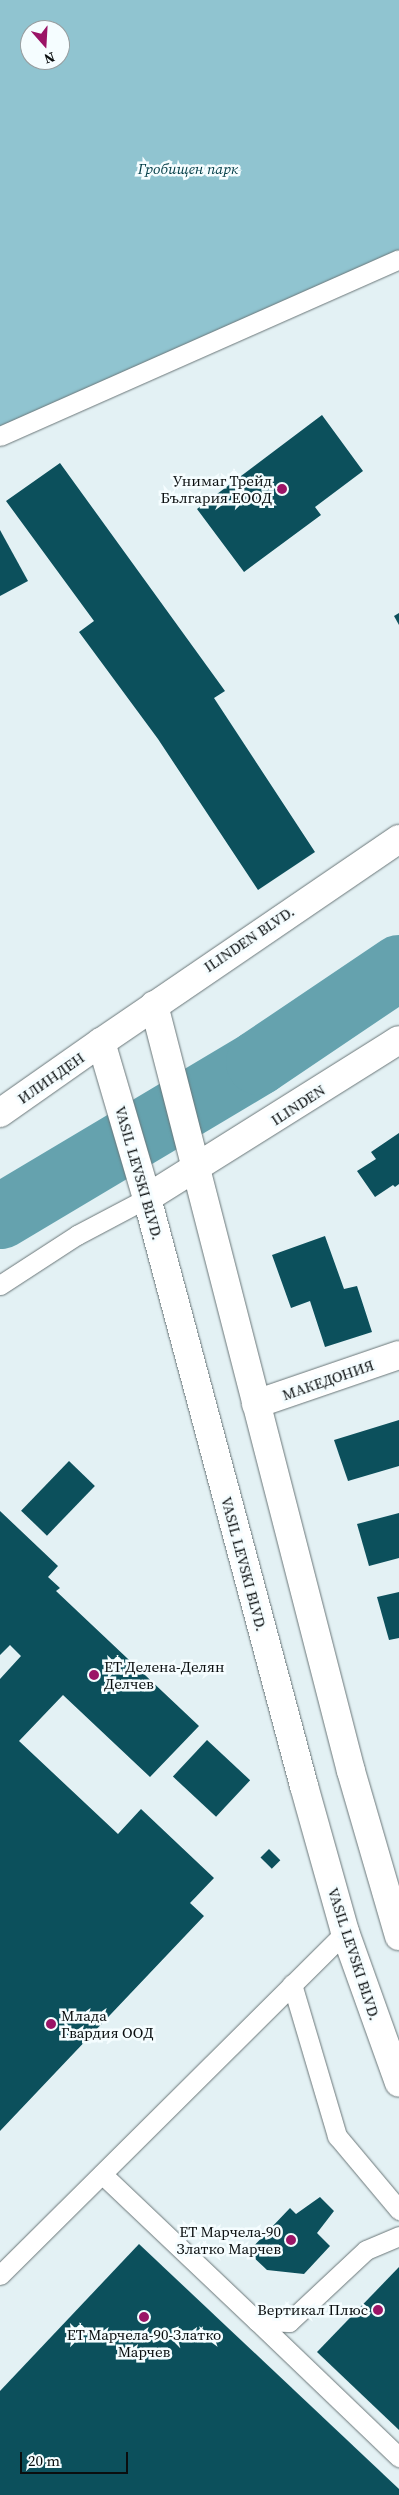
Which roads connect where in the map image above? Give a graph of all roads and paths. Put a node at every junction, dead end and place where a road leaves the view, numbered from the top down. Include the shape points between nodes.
1 (399, 259) edge
2 (0, 436) edge
3 (399, 839) edge
4 (154, 1005) junction
5 (399, 1040) edge
6 (101, 1042) junction
7 (0, 1113) edge
8 (197, 1169) junction
9 (148, 1198) junction
10 (0, 1285) edge
11 (399, 1355) edge
12 (256, 1404) junction
13 (397, 1923) edge
14 (345, 1932) junction
15 (292, 1984) junction
16 (399, 2083) edge
17 (102, 2174) junction
18 (399, 2210) edge
19 (399, 2236) edge
20 (0, 2275) edge
21 (257, 2321) junction
22 (399, 2457) edge

1 - 2 lane
3 - 4 main road, ILINDEN BLVD.
4 - 6 main road, ILINDEN BLVD.
4 - 8 main road
5 - 8 main road, ILINDEN
6 - 7 main road, ИЛИНДЕН
6 - 9 main road, VASIL LEVSKI BLVD.
8 - 9 main road
8 - 12 main road
9 - 10 lane via 77,1236
9 - 14 main road, VASIL LEVSKI BLVD.
11 - 12 main road, МАКЕДОНИЯ
12 - 13 main road via 350,1771
14 - 15 lane
14 - 16 main road, VASIL LEVSKI BLVD.
15 - 17 lane
15 - 18 lane via 337,2136
17 - 20 lane
17 - 21 lane
19 - 21 lane via 366,2250 288,2322
21 - 22 lane

